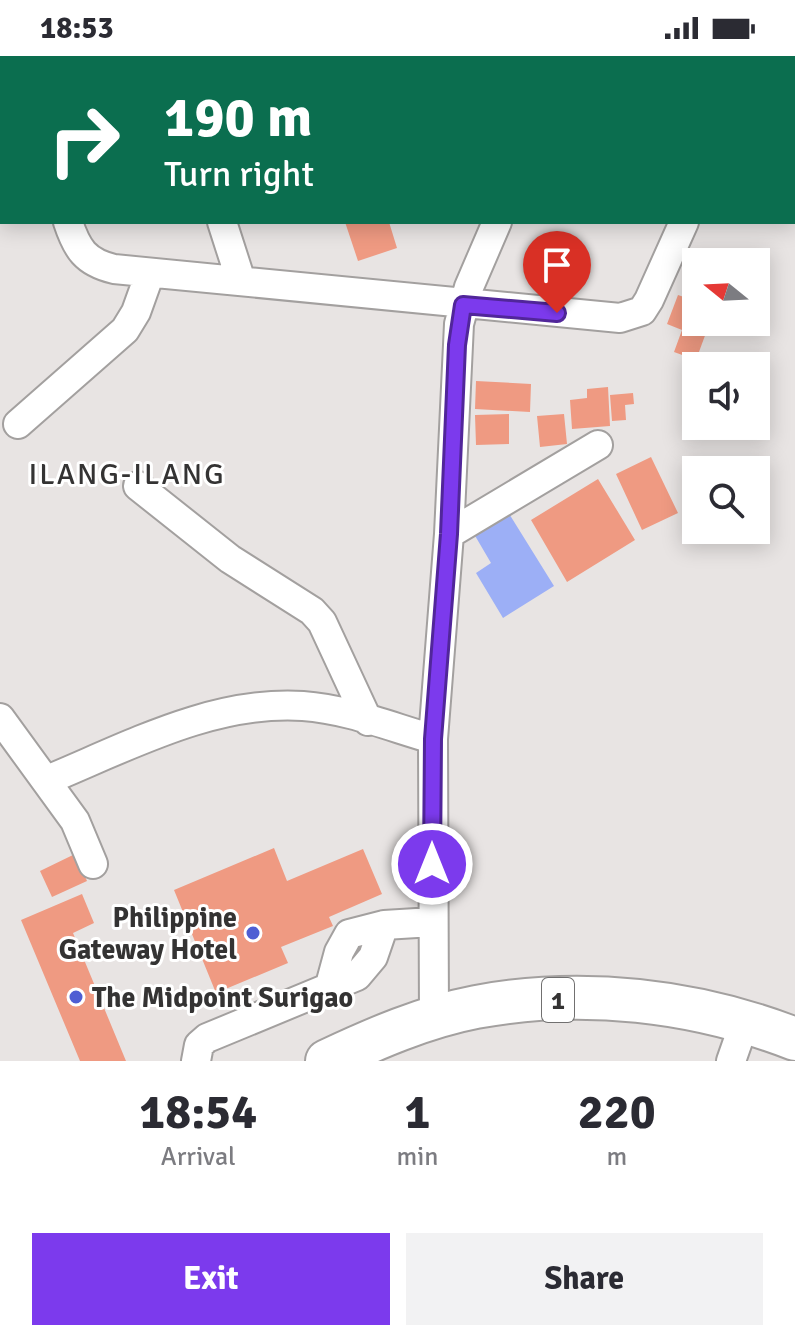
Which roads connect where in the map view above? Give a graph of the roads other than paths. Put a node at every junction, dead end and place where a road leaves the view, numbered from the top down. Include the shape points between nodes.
1 (69, 224) edge
2 (223, 224) edge
3 (496, 224) edge
4 (683, 224) edge
5 (150, 273) junction
6 (241, 281) junction
7 (463, 305) junction
8 (18, 424) dead end
9 (598, 445) dead end
10 (138, 486) dead end
11 (449, 534) junction
12 (0, 718) edge
13 (368, 721) junction
14 (433, 739) junction
15 (47, 780) junction
16 (93, 864) dead end
17 (433, 922) junction
18 (434, 1018) junction
19 (745, 1021) junction
20 (795, 1039) edge
21 (196, 1061) edge
22 (327, 1061) edge
23 (731, 1061) edge

1 - 5 street via 86,259
2 - 6 street
3 - 7 street
4 - 7 street via 649,300 631,316
5 - 6 street
5 - 8 street via 125,330
6 - 7 street
7 - 11 street
9 - 11 street
10 - 13 street via 230,559 312,611
11 - 14 street
12 - 15 street
13 - 14 street
13 - 15 street via 302,706 221,714
14 - 17 street
15 - 16 street via 75,821
17 - 18 street
17 - 21 street via 349,934 329,989 207,1038 199,1045
18 - 19 highway, 1 via 500,1004 574,999 660,1003
18 - 22 highway, 1
19 - 20 highway, 1
19 - 23 street

